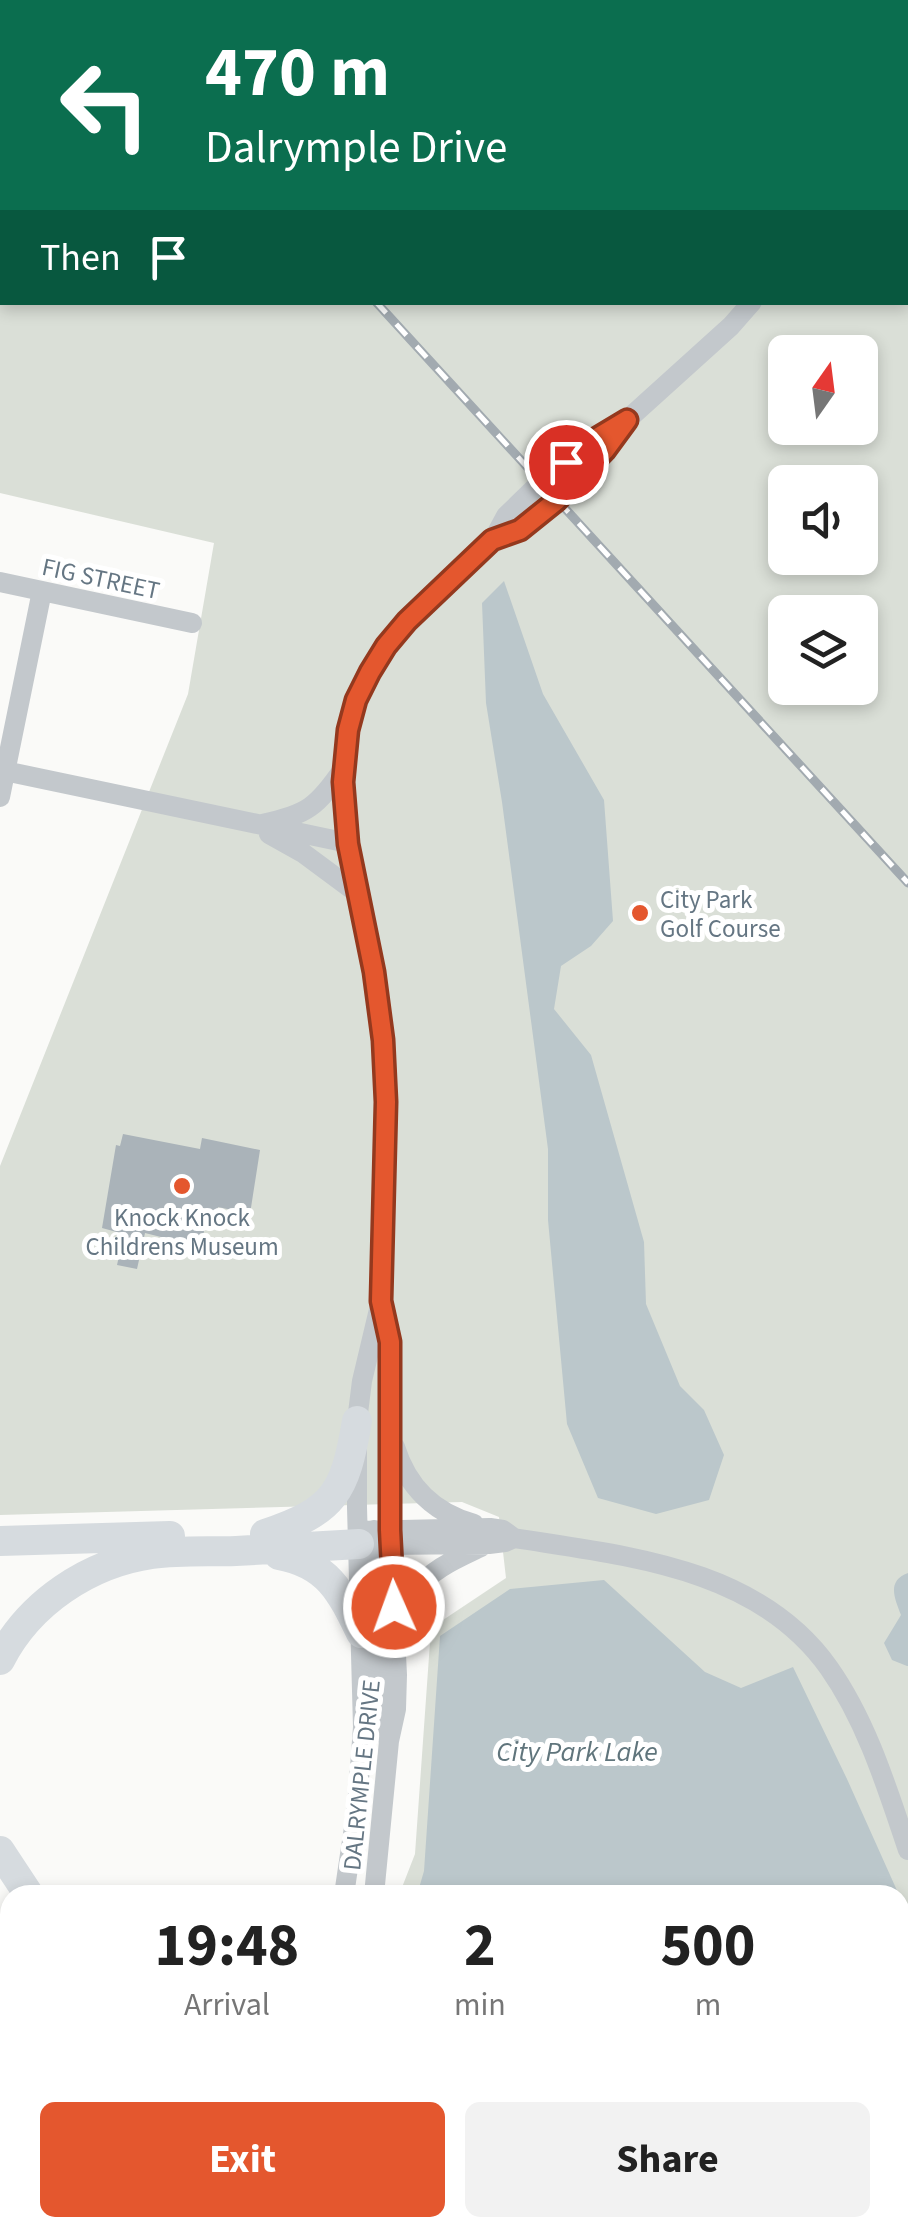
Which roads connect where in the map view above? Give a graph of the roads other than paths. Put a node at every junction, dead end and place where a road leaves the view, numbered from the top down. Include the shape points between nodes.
1 (749, 305) edge
2 (0, 582) edge
3 (42, 591) junction
4 (192, 623) dead end
5 (344, 768) junction
6 (3, 770) edge
7 (0, 797) edge
8 (255, 825) junction
9 (348, 844) junction
10 (360, 896) junction
11 (381, 1301) junction
12 (357, 1421) junction
13 (390, 1428) junction
14 (489, 1536) junction
15 (374, 1537) junction
16 (0, 1541) edge
17 (258, 1542) junction
18 (361, 1633) junction
19 (396, 1641) junction
20 (0, 1660) edge
21 (389, 1741) junction
22 (908, 1850) edge
23 (0, 1851) edge
24 (22, 1885) edge
25 (345, 1885) edge
26 (375, 1885) edge

1 - 5 street, DALRYMPLE DRIVE via 627,420 540,483 407,621 356,700
2 - 3 street, FIG STREET
3 - 4 street, FIG STREET
3 - 6 street
5 - 8 street via 305,812
5 - 9 street, DALRYMPLE DRIVE
6 - 7 street
6 - 8 street
8 - 9 street
8 - 10 street
9 - 10 street, DALRYMPLE DRIVE
10 - 11 street, DALRYMPLE DRIVE via 386,1091
11 - 12 street, DALRYMPLE DRIVE
11 - 13 street, DALRYMPLE DRIVE via 390,1342
12 - 15 street, DALRYMPLE DRIVE
12 - 17 highway via 345,1473 331,1499 309,1518
13 - 14 street via 401,1466 424,1496
13 - 15 street, DALRYMPLE DRIVE
14 - 15 street
14 - 19 street via 414,1593
14 - 22 street via 503,1530 514,1538 694,1574 773,1612 814,1649 842,1690 876,1758
15 - 17 highway
15 - 18 street, DALRYMPLE DRIVE
15 - 19 street, DALRYMPLE DRIVE
15 - 21 street via 378,1710
16 - 17 highway
17 - 18 highway via 318,1569
17 - 20 highway via 108,1566 48,1600
18 - 25 street, DALRYMPLE DRIVE via 363,1727
19 - 21 street, DALRYMPLE DRIVE
21 - 26 street, DALRYMPLE DRIVE
23 - 24 highway

